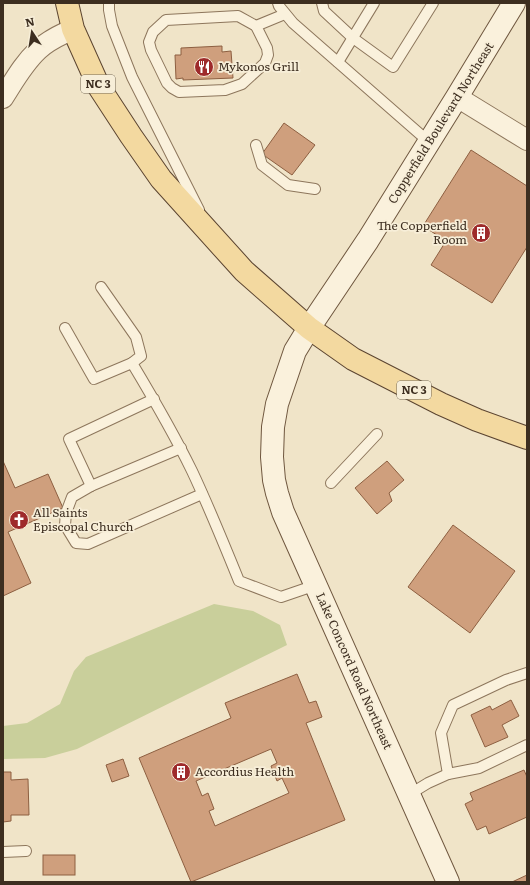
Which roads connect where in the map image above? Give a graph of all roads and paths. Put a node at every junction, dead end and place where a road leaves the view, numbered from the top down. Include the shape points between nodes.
1 (67, 3) edge
2 (109, 3) edge
3 (322, 3) edge
4 (374, 3) edge
5 (432, 3) edge
6 (514, 3) edge
7 (282, 6) edge
8 (256, 26) junction
9 (73, 29) junction
10 (353, 38) junction
11 (338, 62) junction
12 (457, 97) junction
13 (3, 98) edge
14 (527, 140) edge
15 (429, 142) junction
16 (256, 146) dead end
17 (315, 189) dead end
18 (211, 235) junction
19 (100, 287) dead end
20 (65, 328) dead end
21 (309, 328) junction
22 (132, 363) junction
23 (154, 399) junction
24 (377, 434) dead end
25 (527, 438) edge
26 (181, 448) junction
27 (272, 457) joint
28 (331, 483) dead end
29 (91, 486) junction
30 (202, 494) junction
31 (316, 585) junction
32 (527, 673) edge
33 (527, 745) edge
34 (448, 774) junction
35 (410, 794) junction
36 (26, 851) dead end
37 (3, 852) edge
38 (448, 882) edge

1 - 9 main road, NC 3
2 - 18 lane via 112,26 132,77
3 - 10 lane via 324,11
4 - 10 lane
5 - 10 lane via 393,67
6 - 12 main road, Copperfield Boulevard Northeast
7 - 8 lane
7 - 11 lane via 293,23
8 - 8 lane via 238,16 166,20 153,32 151,50 167,84 179,92 225,90 242,84 265,63 267,48
9 - 13 street via 53,38 38,49 23,66
9 - 18 main road, NC 3 via 99,86 130,136 161,179
10 - 11 lane
11 - 15 lane
12 - 14 street
12 - 15 main road, Copperfield Boulevard Northeast
15 - 21 main road, Copperfield Boulevard Northeast
16 - 17 lane via 262,165 288,185
18 - 21 main road, NC 3 via 244,271
19 - 22 lane via 136,337 142,356
20 - 22 lane via 94,379
21 - 25 main road, NC 3 via 353,359 441,404
21 - 27 main road, Copperfield Boulevard Northeast via 295,351 277,404
22 - 23 lane
23 - 26 lane
23 - 29 lane via 69,438
24 - 28 lane
26 - 29 lane
26 - 30 lane
27 - 31 main road, Lake Concord Road Northeast via 277,493 283,512
29 - 30 lane via 72,498 66,513 65,524 76,543 88,544
30 - 31 lane via 239,581 281,597
31 - 35 main road, Lake Concord Road Northeast
32 - 34 lane via 506,680 453,706 441,733
33 - 34 lane via 479,768
34 - 35 lane
35 - 38 main road, Lake Concord Road Northeast
36 - 37 lane

